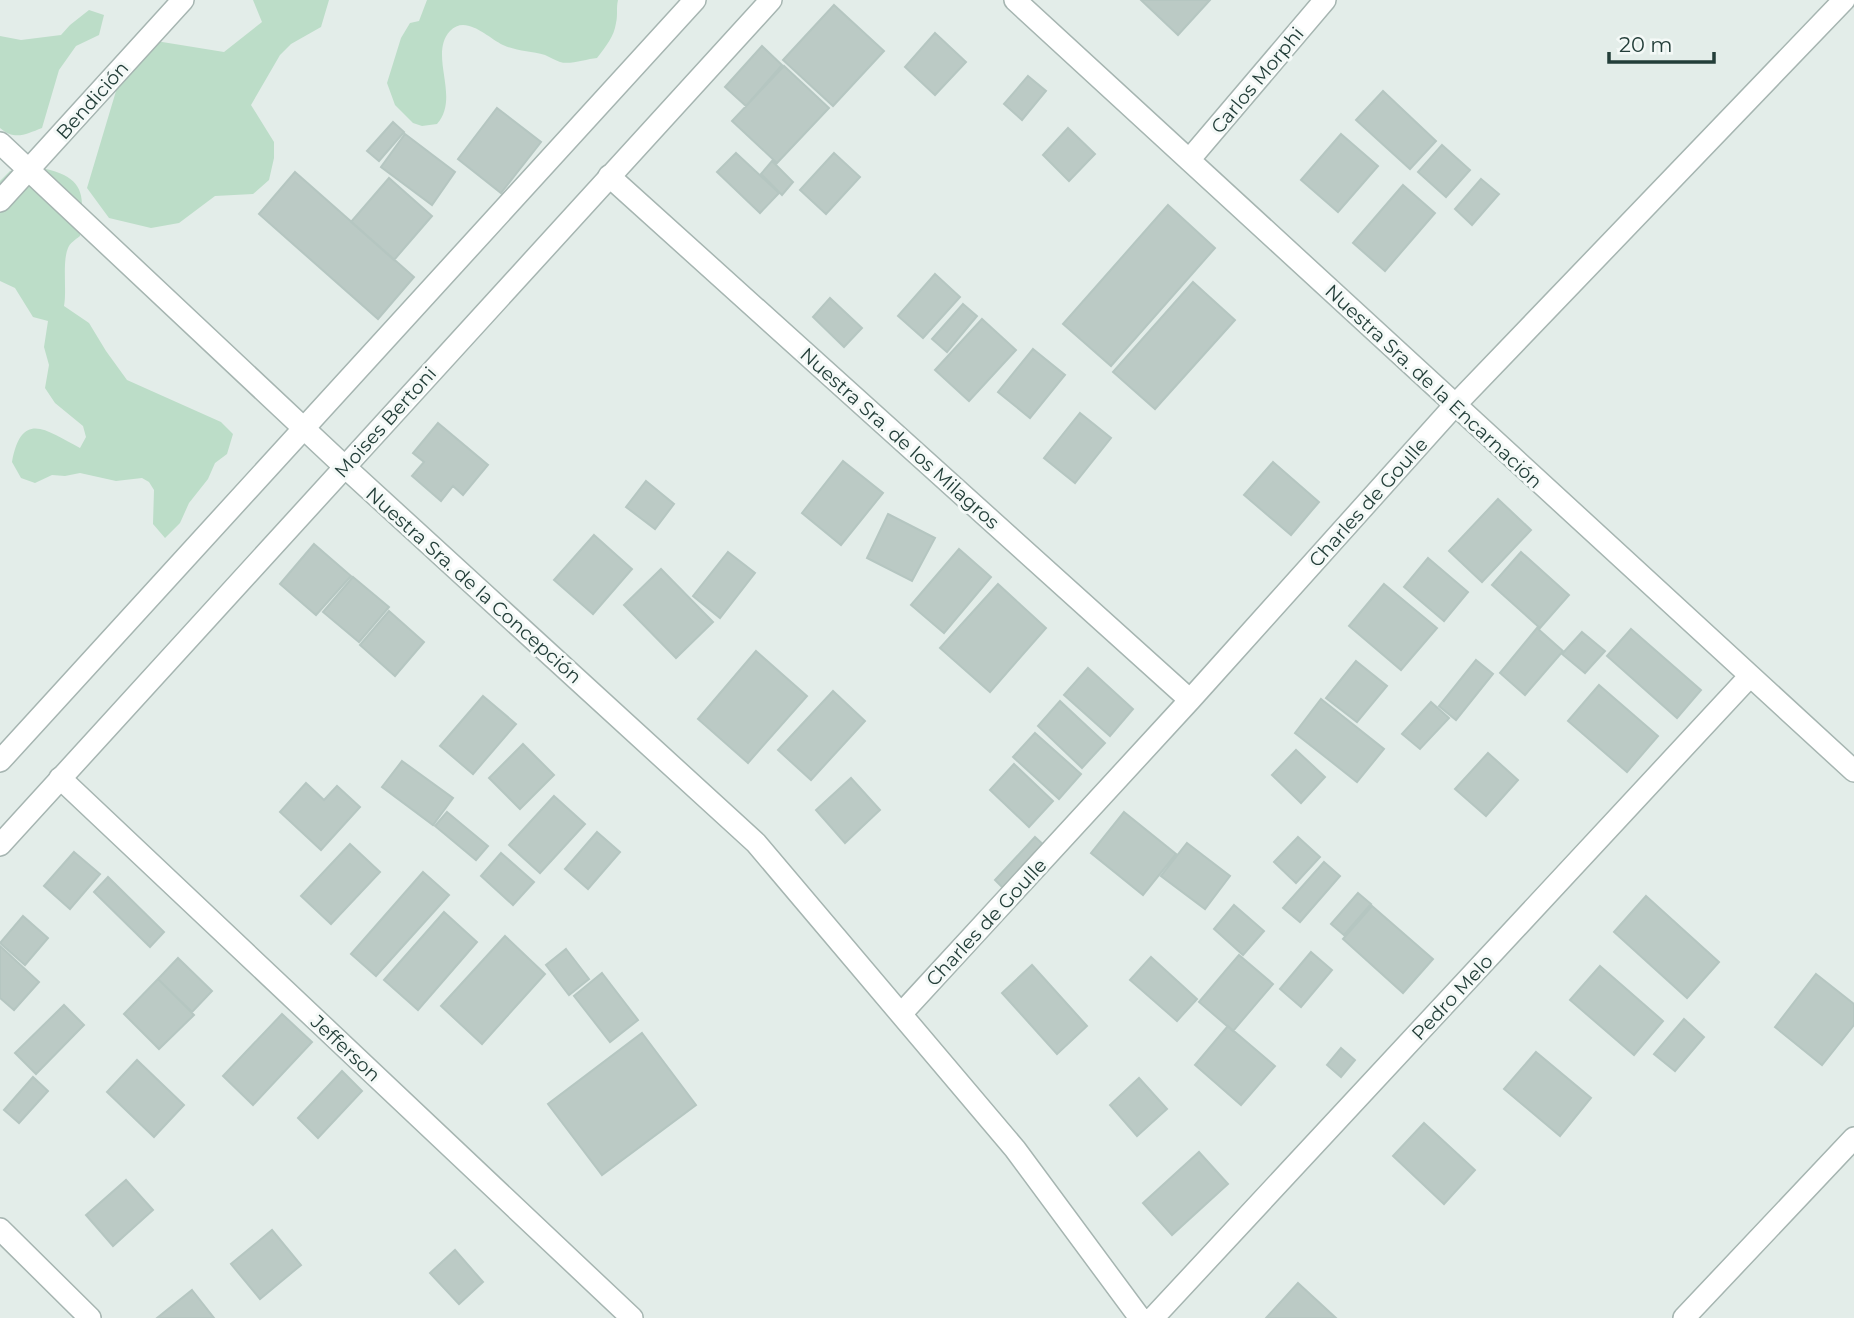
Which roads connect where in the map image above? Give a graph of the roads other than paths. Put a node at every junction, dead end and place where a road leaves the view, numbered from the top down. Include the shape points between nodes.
1 (183, 0) edge
2 (695, 0) edge
3 (771, 0) edge
4 (1015, 0) edge
5 (1325, 0) edge
6 (1844, 0) edge
7 (0, 143) edge
8 (1189, 160) junction
9 (29, 169) junction
10 (609, 176) junction
11 (0, 201) edge
12 (1455, 405) junction
13 (304, 429) junction
14 (345, 467) junction
15 (1750, 676) junction
16 (1190, 700) junction
17 (0, 761) edge
18 (1854, 771) edge
19 (60, 778) junction
20 (0, 845) edge
21 (901, 1014) junction
22 (1854, 1138) edge
23 (0, 1229) edge
24 (90, 1318) edge
25 (632, 1318) edge
26 (1140, 1318) edge
27 (1153, 1318) edge
28 (1684, 1318) edge

1 - 9 street, Bendición
2 - 13 street
3 - 10 street, Moises Bertoni
4 - 8 street, Nuestra Sra. de la Encarnación
5 - 8 street, Carlos Morphi
6 - 12 street, Charles de Goulle
7 - 9 street, Nuestra Sra. de la Concepción
8 - 12 street, Nuestra Sra. de la Encarnación
9 - 11 street, Bendición
9 - 13 street, Nuestra Sra. de la Concepción
10 - 14 street, Moises Bertoni
10 - 16 street, Nuestra Sra. de los Milagros
12 - 15 street, Nuestra Sra. de la Encarnación
12 - 16 street, Charles de Goulle
13 - 14 street, Nuestra Sra. de la Concepción
13 - 17 street
14 - 19 street, Moises Bertoni
14 - 21 street, Nuestra Sra. de la Concepción via 756,843
15 - 18 street, Nuestra Sra. de la Encarnación
15 - 27 street, Pedro Melo
16 - 21 street, Charles de Goulle
19 - 20 street, Moises Bertoni
19 - 25 street, Jefferson
21 - 26 street, Nuestra Sra. de la Concepción via 1015,1149
22 - 28 street
23 - 24 street

